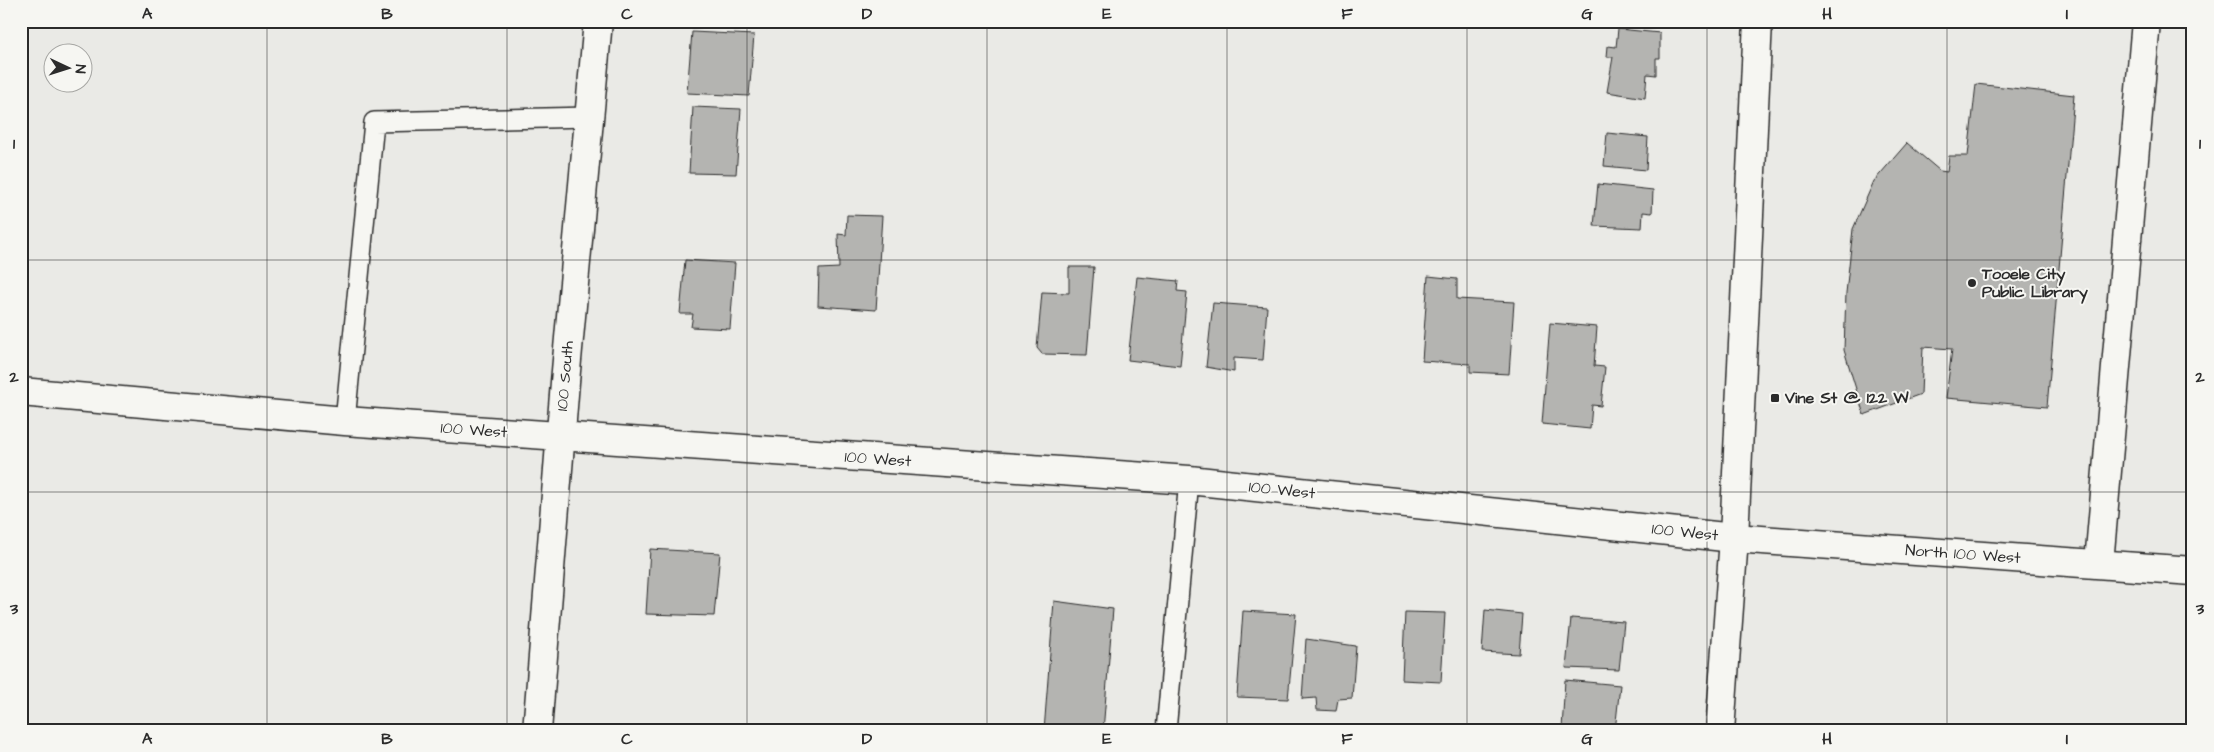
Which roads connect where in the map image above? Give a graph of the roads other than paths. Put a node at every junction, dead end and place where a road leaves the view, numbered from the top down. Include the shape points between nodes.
1 (598, 21) edge
2 (1758, 21) edge
3 (2146, 21) edge
4 (589, 117) junction
5 (21, 392) edge
6 (345, 422) junction
7 (560, 436) junction
8 (1189, 480) junction
9 (1734, 538) junction
10 (2099, 563) junction
11 (2193, 571) edge
12 (537, 731) edge
13 (1166, 731) edge
14 (1720, 731) edge

1 - 4 street, 100 South
2 - 9 street
3 - 10 street
4 - 6 lane via 374,122
4 - 7 street, 100 South
5 - 6 street, 100 West
6 - 7 street, 100 West
7 - 8 street, 100 West
7 - 12 street, 100 South
8 - 9 street, 100 West
8 - 13 lane
9 - 10 street, North 100 West
9 - 14 street
10 - 11 street, North 100 West

